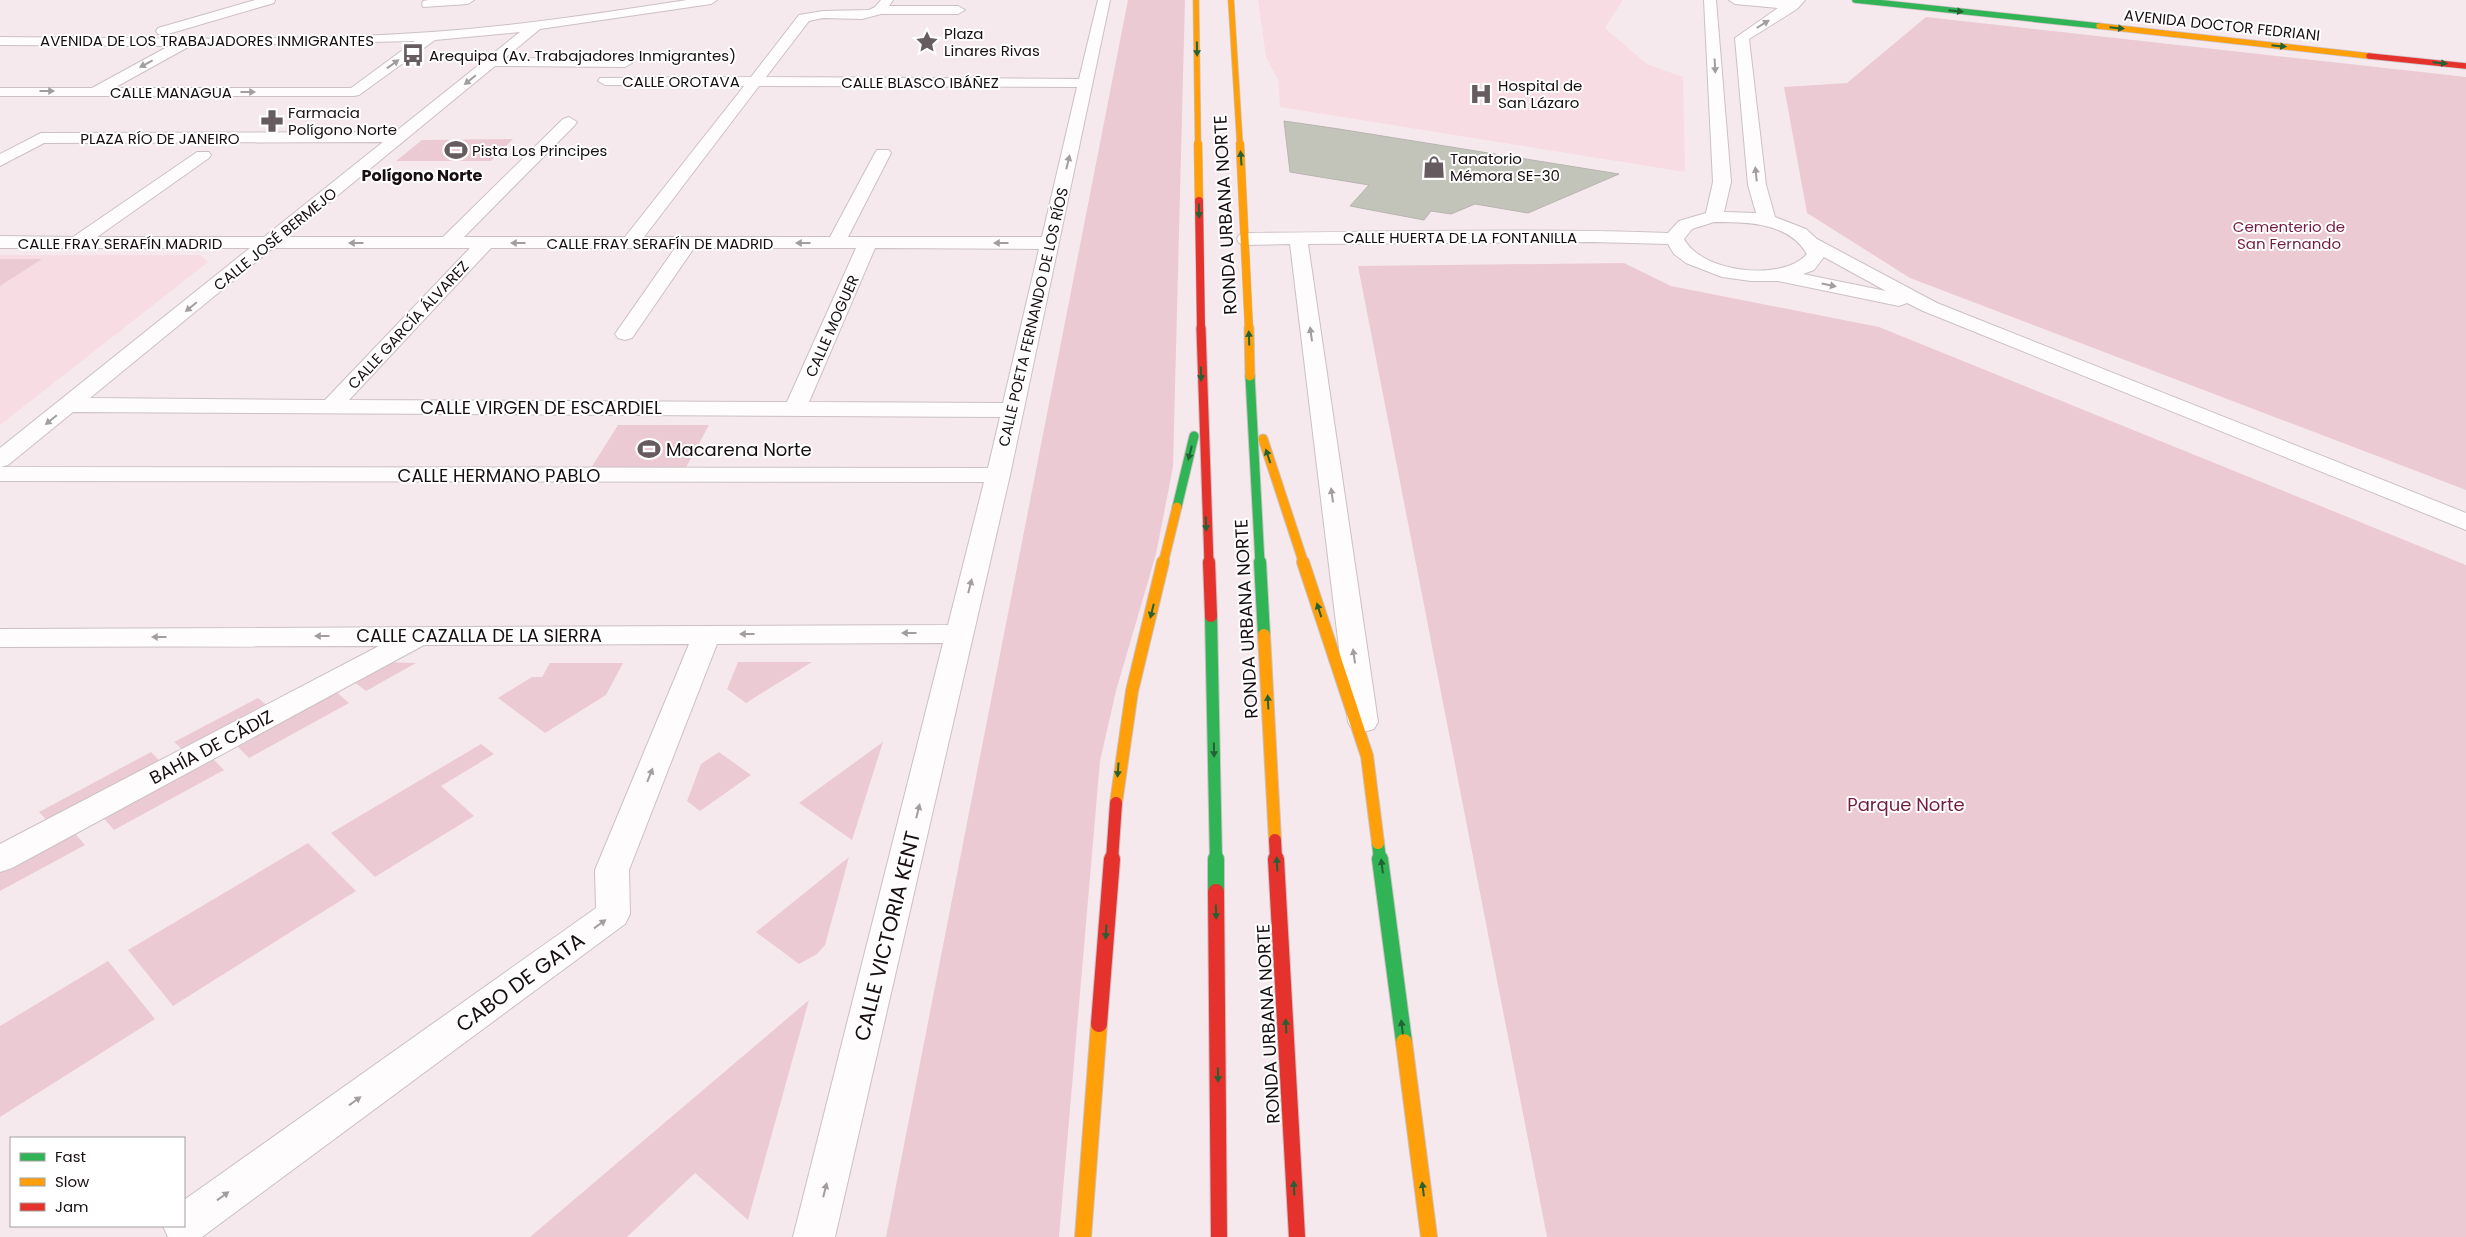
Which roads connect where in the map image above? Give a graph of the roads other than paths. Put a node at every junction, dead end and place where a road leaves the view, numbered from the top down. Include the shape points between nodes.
1 (269, 0) edge
2 (468, 0) edge
3 (656, 0) edge
4 (711, 0) edge
5 (1104, 0) edge
6 (1196, 0) edge
7 (1231, 0) edge
8 (1710, 0) edge
9 (1735, 0) edge
10 (1855, 0) edge
11 (1951, 0) edge
12 (1795, 3) edge
13 (428, 4) dead end
14 (884, 5) edge
15 (958, 10) dead end
16 (548, 15) junction
17 (1712, 25) junction
18 (534, 27) junction
19 (0, 30) edge
20 (163, 31) junction
21 (432, 36) junction
22 (1742, 38) junction
23 (0, 41) edge
24 (190, 42) junction
25 (2466, 55) edge
26 (492, 62) junction
27 (2466, 66) edge
28 (755, 82) junction
29 (1086, 83) junction
30 (95, 91) junction
31 (0, 92) edge
32 (569, 122) dead end
33 (400, 137) junction
34 (882, 153) dead end
35 (203, 155) dead end
36 (0, 161) edge
37 (1714, 217) junction
38 (1767, 221) junction
39 (1298, 238) junction
40 (1246, 239) junction
41 (1675, 239) junction
42 (0, 242) edge
43 (77, 242) junction
44 (270, 243) junction
45 (447, 243) junction
46 (485, 243) junction
47 (630, 243) junction
48 (688, 243) junction
49 (836, 243) junction
50 (868, 243) junction
51 (1050, 243) junction
52 (1813, 244) junction
53 (1781, 275) junction
54 (1930, 307) junction
55 (625, 334) dead end
56 (1252, 404) junction
57 (70, 405) junction
58 (331, 406) junction
59 (1202, 406) junction
60 (795, 409) junction
61 (1012, 410) junction
62 (0, 460) edge
63 (0, 474) edge
64 (998, 475) junction
65 (2466, 522) edge
66 (707, 634) junction
67 (958, 634) junction
68 (421, 636) junction
69 (0, 638) edge
70 (1368, 756) junction
71 (0, 859) edge
72 (185, 1224) edge
73 (180, 1227) edge
74 (167, 1237) edge
75 (814, 1237) edge
76 (1083, 1237) edge
77 (1219, 1237) edge
78 (1297, 1237) edge
79 (1429, 1237) edge

1 - 20 street
2 - 13 street
3 - 16 street, AVENIDA DE LOS TRABAJADORES INMIGRANTES
4 - 18 street, AVENIDA DE LOS TRABAJADORES INMIGRANTES
5 - 29 street, CALLE POETA FERNANDO DE LOS RÍOS
6 -> 59 main road, RONDA URBANA NORTE
40 -> 7 main road, RONDA URBANA NORTE
8 - 17 street
9 - 12 street
10 -> 27 main road, AVENIDA DOCTOR FEDRIANI
11 - 25 main road, AVENIDA DOCTOR FEDRIANI
22 -> 12 street
14 - 15 street
14 - 28 street via 868,13 817,14 804,18
16 - 18 street, CALLE JOSÉ BERMEJO
16 - 20 street, AVENIDA DE LOS TRABAJADORES INMIGRANTES via 434,26
17 - 22 street
17 -> 37 street via 1722,182
18 - 21 street, AVENIDA DE LOS TRABAJADORES INMIGRANTES
18 - 26 street, CALLE JOSÉ BERMEJO
19 - 20 street, AVENIDA DE LOS TRABAJADORES INMIGRANTES
21 - 24 street, AVENIDA DE LOS TRABAJADORES INMIGRANTES via 305,42
30 -> 21 street, CALLE MANAGUA via 354,92
38 -> 22 street via 1757,185
23 - 24 street, AVENIDA DE LOS TRABAJADORES INMIGRANTES
24 -> 30 street, CALLE MANAGUA
26 - 28 street, CALLE OROTAVA via 625,63 605,81
26 -> 33 street, CALLE JOSÉ BERMEJO
28 - 29 street, CALLE BLASCO IBÁÑEZ
28 - 47 street
51 -> 29 street, CALLE POETA FERNANDO DE LOS RÍOS
31 -> 30 street
32 - 45 street
33 - 36 street, PLAZA RÍO DE JANEIRO via 40,138
33 - 44 street, CALLE JOSÉ BERMEJO
34 - 49 street
35 - 43 street
37 - 38 street
37 - 41 street via 1685,225
38 - 52 street via 1802,235
39 - 40 street, CALLE HUERTA DE LA FONTANILLA
39 - 41 street, CALLE HUERTA DE LA FONTANILLA via 1592,236
70 -> 39 street
56 -> 40 main road, RONDA URBANA NORTE
41 - 53 street via 1680,249 1692,259 1711,267 1742,274
42 - 43 street, CALLE FRAY SERAFÍN MADRID
43 - 44 street, CALLE FRAY SERAFÍN MADRID
45 -> 44 street, CALLE FRAY SERAFÍN DE MADRID
44 -> 57 street, CALLE JOSÉ BERMEJO
45 - 46 street, CALLE FRAY SERAFÍN DE MADRID
47 -> 46 street, CALLE FRAY SERAFÍN DE MADRID
46 - 58 street, CALLE GARCÍA ÁLVAREZ
47 - 48 street, CALLE FRAY SERAFÍN DE MADRID
49 -> 48 street, CALLE FRAY SERAFÍN DE MADRID
48 - 55 street
49 - 50 street, CALLE FRAY SERAFÍN DE MADRID
51 -> 50 street, CALLE FRAY SERAFÍN DE MADRID
50 - 60 street, CALLE MOGUER
51 - 61 street, CALLE POETA FERNANDO DE LOS RÍOS
52 - 53 street via 1817,254 1813,264
52 - 54 street
53 -> 54 street
54 - 65 street
70 -> 56 main road
78 -> 56 main road, RONDA URBANA NORTE
57 - 58 street, CALLE VIRGEN DE ESCARDIEL
57 -> 62 street, CALLE JOSÉ BERMEJO
58 - 60 street, CALLE VIRGEN DE ESCARDIEL
59 -> 76 main road via 1132,693 1119,760
59 -> 77 main road, RONDA URBANA NORTE via 1214,701
60 - 61 street, CALLE VIRGEN DE ESCARDIEL
61 - 64 street, CALLE POETA FERNANDO DE LOS RÍOS
63 - 64 street, CALLE HERMANO PABLO
67 -> 64 street, CALLE POETA FERNANDO DE LOS RÍOS
67 -> 66 street, CALLE CAZALLA DE LA SIERRA
66 - 68 street, CALLE CAZALLA DE LA SIERRA
72 -> 66 street, CABO DE GATA via 613,914 612,870
75 -> 67 street, CALLE VICTORIA KENT
68 -> 69 street, CALLE CAZALLA DE LA SIERRA
68 - 71 street, BAHÍA DE CÁDIZ
79 -> 70 main road
73 - 74 street, CABO DE GATA

